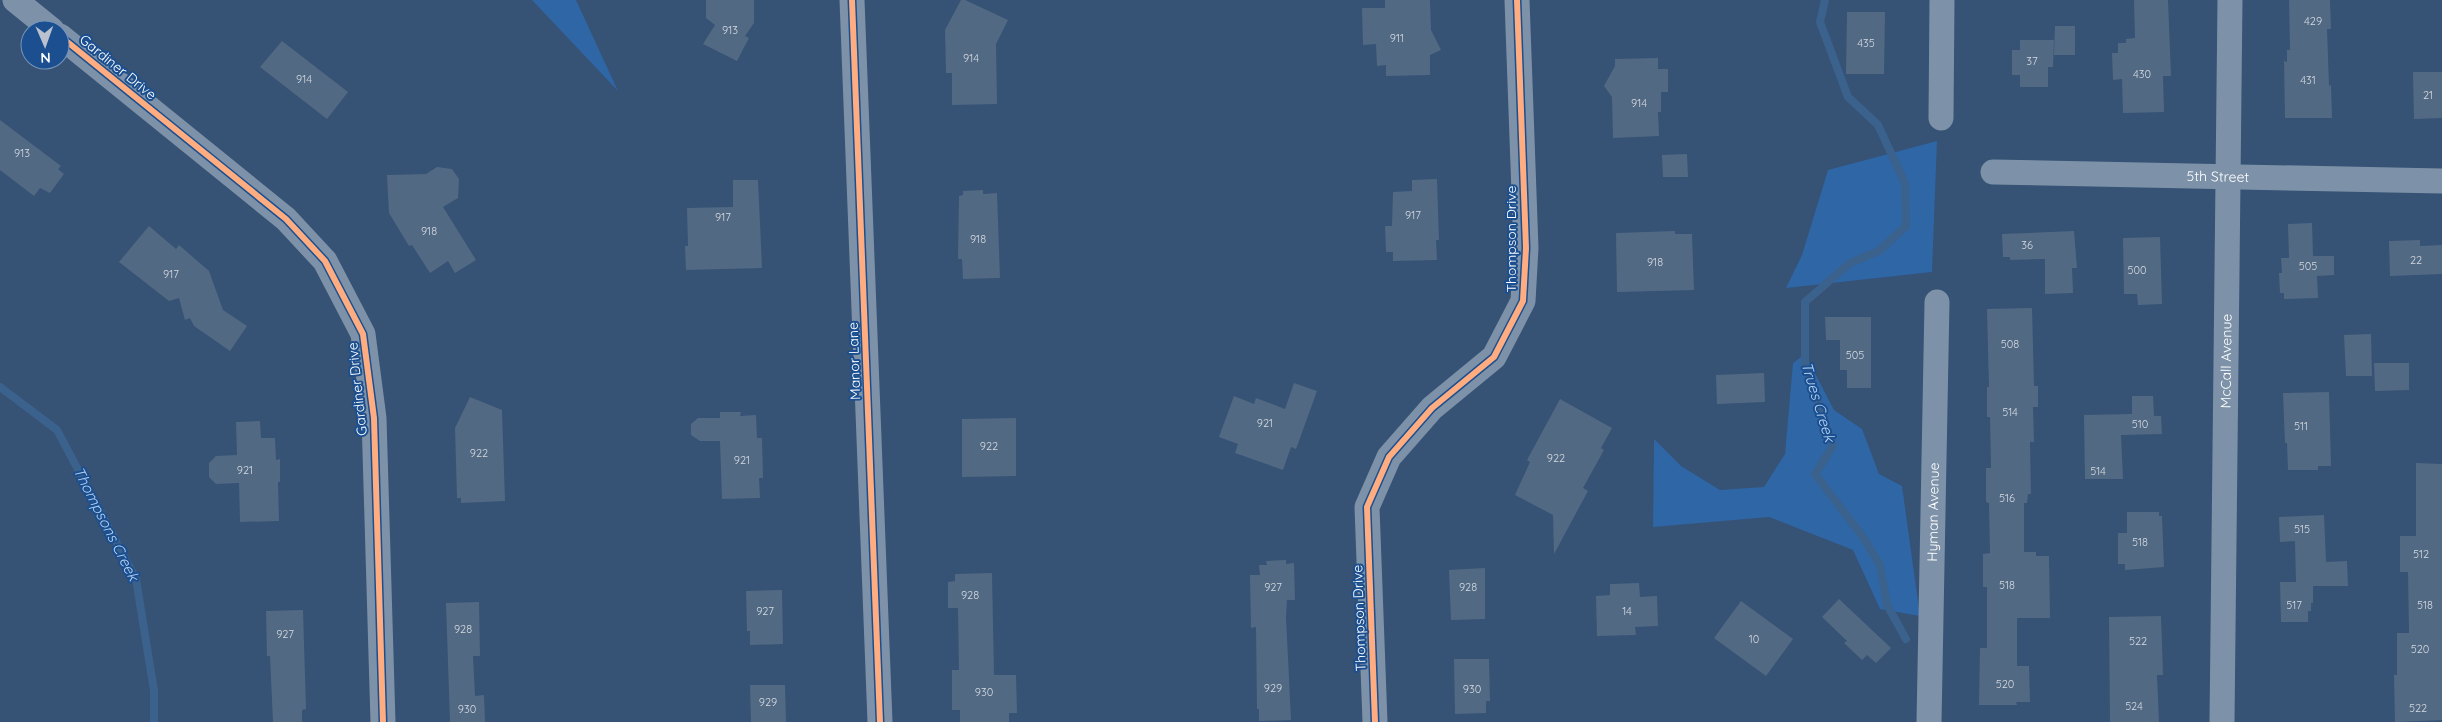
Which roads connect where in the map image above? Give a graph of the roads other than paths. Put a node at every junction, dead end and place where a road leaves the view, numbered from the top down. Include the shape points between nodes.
1 (15, 0) edge
2 (852, 0) edge
3 (1517, 0) edge
4 (1942, 0) edge
5 (2230, 0) edge
6 (40, 20) edge
7 (70, 44) edge
8 (1941, 118) dead end
9 (1993, 172) dead end
10 (2228, 177) junction
11 (2442, 181) edge
12 (1937, 302) dead end
13 (383, 722) edge
14 (880, 722) edge
15 (1375, 722) edge
16 (1929, 722) edge
17 (2222, 722) edge

1 - 6 street
2 - 14 street, Manor Lane
3 - 15 street, Thompson Drive via 1526,248 1523,301 1494,356 1432,408 1389,457 1367,507
4 - 8 street
5 - 10 street, McCall Avenue
7 - 13 street, Gardiner Drive via 286,219 325,261 363,334 374,418
9 - 10 street, 5th Street
10 - 11 street, 5th Street
10 - 17 street, McCall Avenue
12 - 16 street, Hyman Avenue

